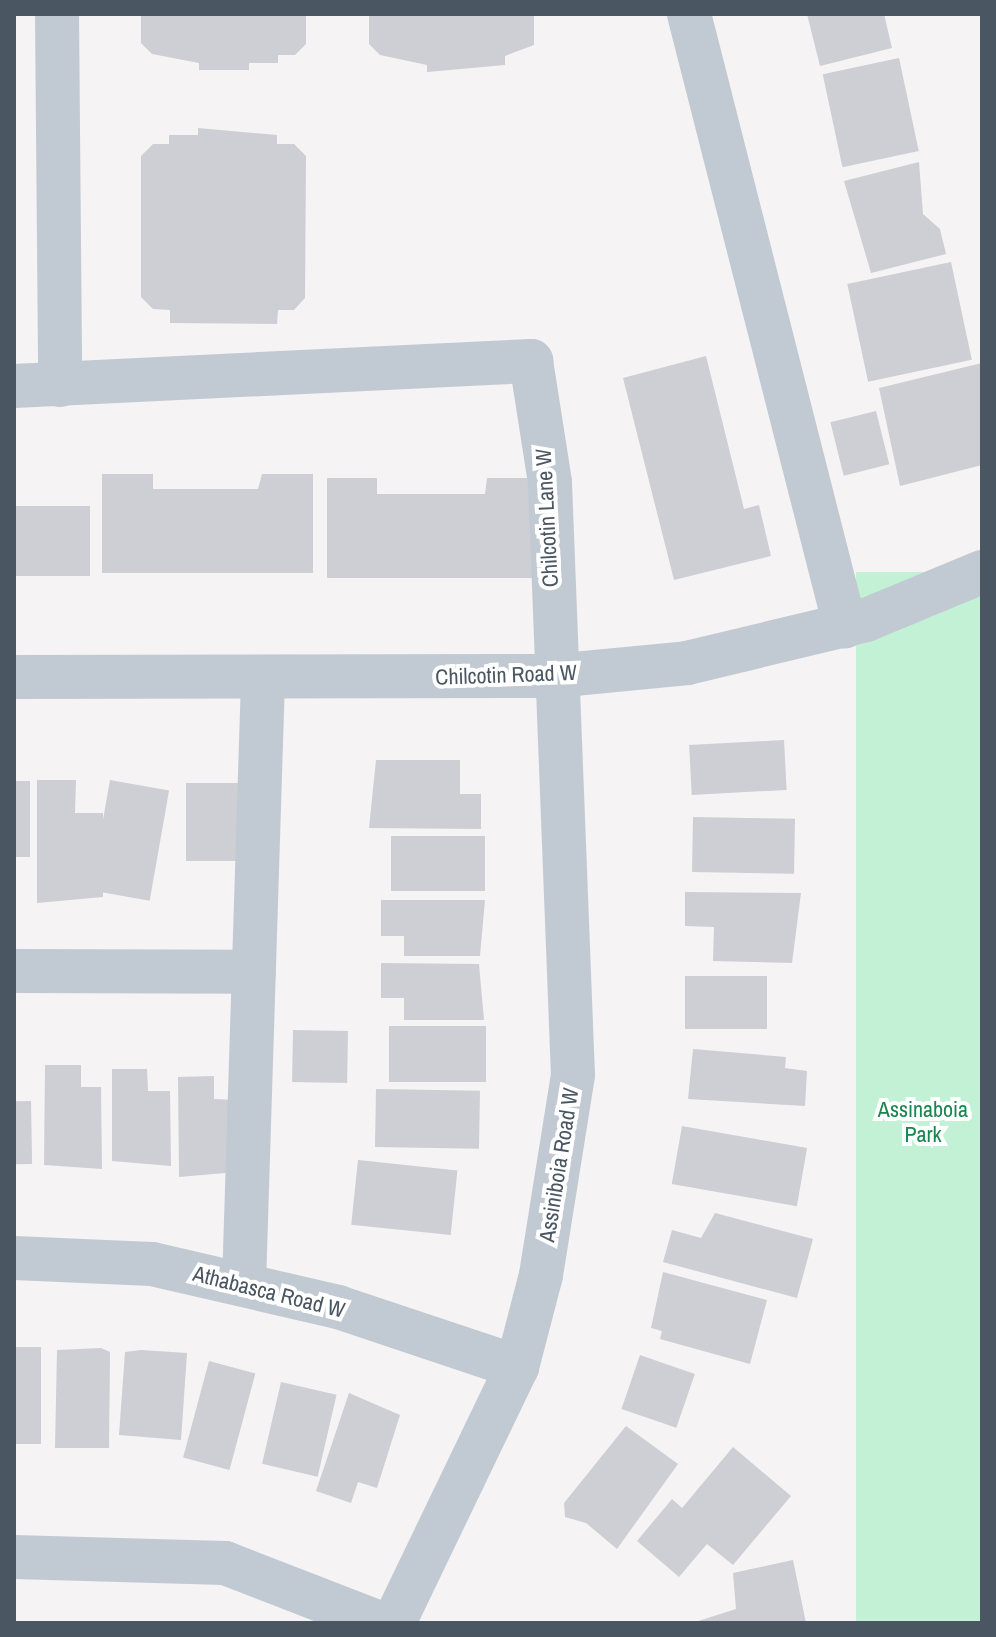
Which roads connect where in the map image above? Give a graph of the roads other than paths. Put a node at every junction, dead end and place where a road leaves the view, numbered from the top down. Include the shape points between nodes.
1 (57, 14) edge
2 (689, 14) edge
3 (60, 385) junction
4 (14, 386) edge
5 (982, 572) edge
6 (845, 626) junction
7 (553, 676) junction
8 (14, 677) edge
9 (263, 681) junction
10 (14, 971) edge
11 (254, 972) junction
12 (14, 1258) edge
13 (244, 1284) junction
14 (517, 1367) junction
15 (14, 1557) edge
16 (380, 1623) edge
17 (394, 1623) edge

1 - 3 street
2 - 6 street
3 - 4 street
3 - 7 street, Chilcotin Lane W via 531,361 550,483
5 - 6 street, Chilcotin Road W
6 - 7 street, Chilcotin Road W via 687,663
7 - 9 street, Chilcotin Road W
7 - 14 street, Assiniboia Road W via 573,1075 541,1275
8 - 9 street, Chilcotin Road W
9 - 11 street
10 - 11 street
11 - 13 street
12 - 13 street, Athabasca Road W via 152,1264
13 - 14 street, Athabasca Road W
14 - 17 street, Assiniboia Road W
15 - 16 street via 225,1563

